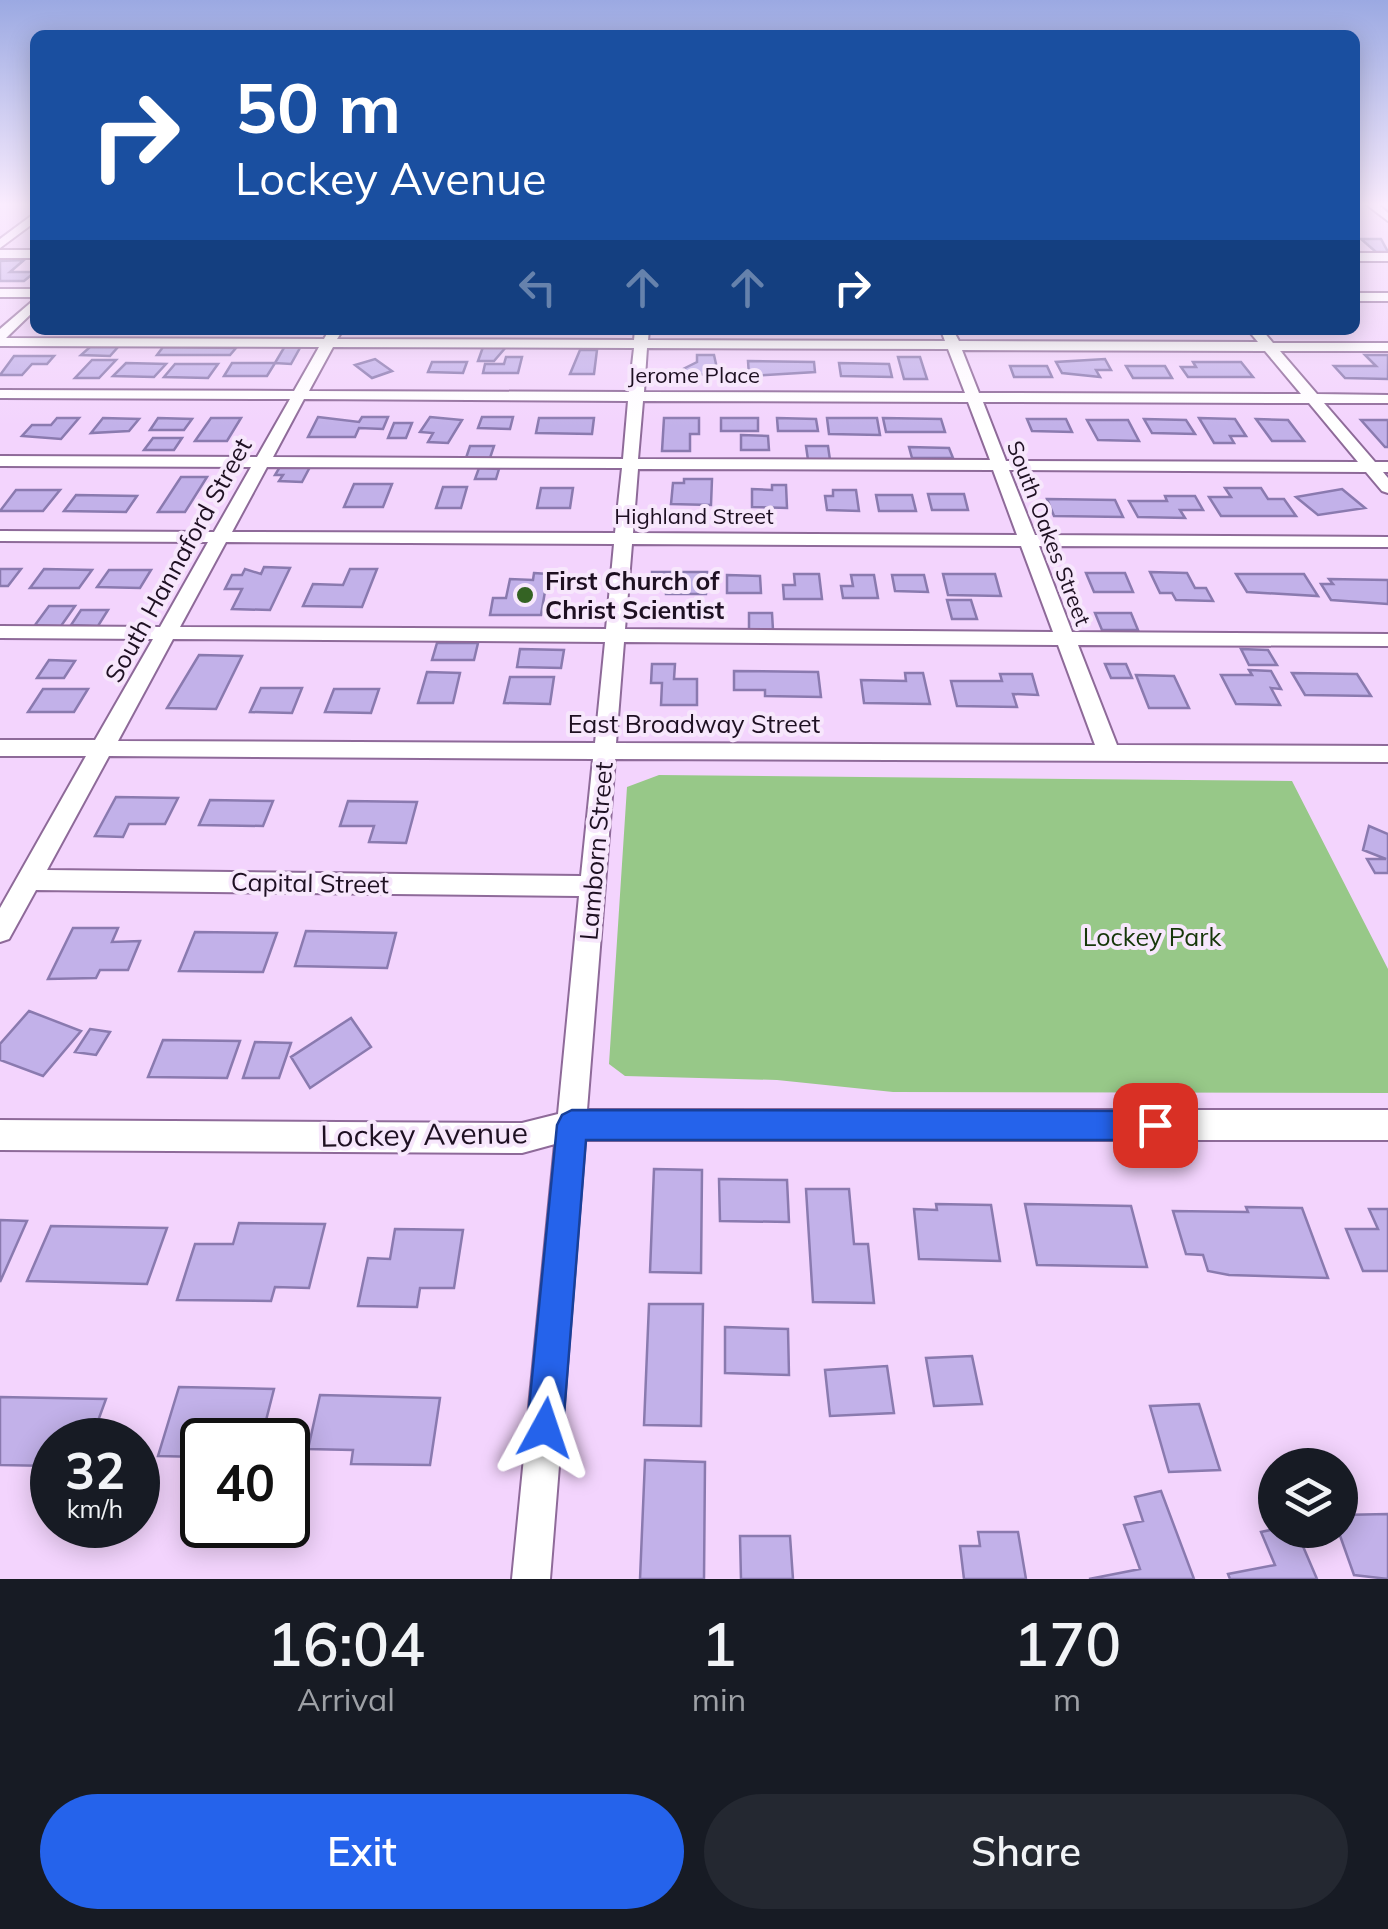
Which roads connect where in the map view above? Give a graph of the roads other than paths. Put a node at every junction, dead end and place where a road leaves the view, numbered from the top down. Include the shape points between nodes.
1 (0, 293) edge
2 (30, 293) edge
3 (1360, 297) edge
4 (1388, 297) edge
5 (30, 309) edge
6 (1259, 335) edge
7 (332, 337) edge
8 (641, 337) edge
9 (950, 338) edge
10 (0, 339) edge
11 (1268, 346) junction
12 (1388, 346) edge
13 (0, 394) edge
14 (299, 396) junction
15 (636, 398) junction
16 (974, 399) junction
17 (1312, 399) junction
18 (1388, 399) edge
19 (0, 461) edge
20 (262, 462) junction
21 (630, 464) junction
22 (1000, 466) junction
23 (1379, 467) edge
24 (1388, 488) edge
25 (0, 536) edge
26 (220, 538) junction
27 (623, 538) junction
28 (1028, 540) junction
29 (1388, 542) edge
30 (0, 632) edge
31 (166, 634) junction
32 (615, 636) junction
33 (1065, 638) junction
34 (1388, 640) edge
35 (0, 748) edge
36 (102, 749) junction
37 (604, 751) junction
38 (1109, 753) junction
39 (1388, 754) edge
40 (593, 886) junction
41 (15, 895) edge
42 (0, 931) edge
43 (572, 1125) junction
44 (1388, 1126) edge
45 (0, 1136) edge
46 (531, 1579) edge

1 - 2 street
3 - 4 street
5 - 10 street
6 - 11 street
7 - 8 street
7 - 10 street
7 - 14 street, South Hannaford Street
8 - 9 street
8 - 15 street, Lamborn Street
9 - 11 street
9 - 16 street, South Oakes Street
11 - 12 street
11 - 17 street
13 - 14 street, Jerome Place
14 - 15 street, Jerome Place
14 - 20 street, South Hannaford Street
15 - 16 street, Jerome Place
15 - 21 street, Lamborn Street
16 - 17 street, Jerome Place
16 - 22 street, South Oakes Street
17 - 18 street, Jerome Place
17 - 23 street
19 - 20 street
20 - 21 street
20 - 26 street, South Hannaford Street
21 - 22 street
21 - 27 street, Lamborn Street
22 - 23 street
22 - 28 street, South Oakes Street
23 - 24 street
25 - 26 street, Highland Street
26 - 27 street, Highland Street
26 - 31 street, South Hannaford Street
27 - 28 street, Highland Street
27 - 32 street, Lamborn Street
28 - 29 street, Highland Street
28 - 33 street, South Oakes Street
30 - 31 street
31 - 32 street
31 - 36 street, South Hannaford Street
32 - 33 street
32 - 37 street, Lamborn Street
33 - 34 street
33 - 38 street, South Oakes Street
35 - 36 street, East Broadway Street
36 - 37 street, East Broadway Street
36 - 41 street, South Hannaford Street
37 - 38 street, East Broadway Street
37 - 40 street, Lamborn Street
38 - 39 street, East Broadway Street
40 - 41 street, Capital Street
40 - 43 street, Lamborn Street
41 - 42 street, South Hannaford Street
43 - 44 street, Lockey Avenue
43 - 45 street, Lockey Avenue via 522,1138
43 - 46 street, Lamborn Street

